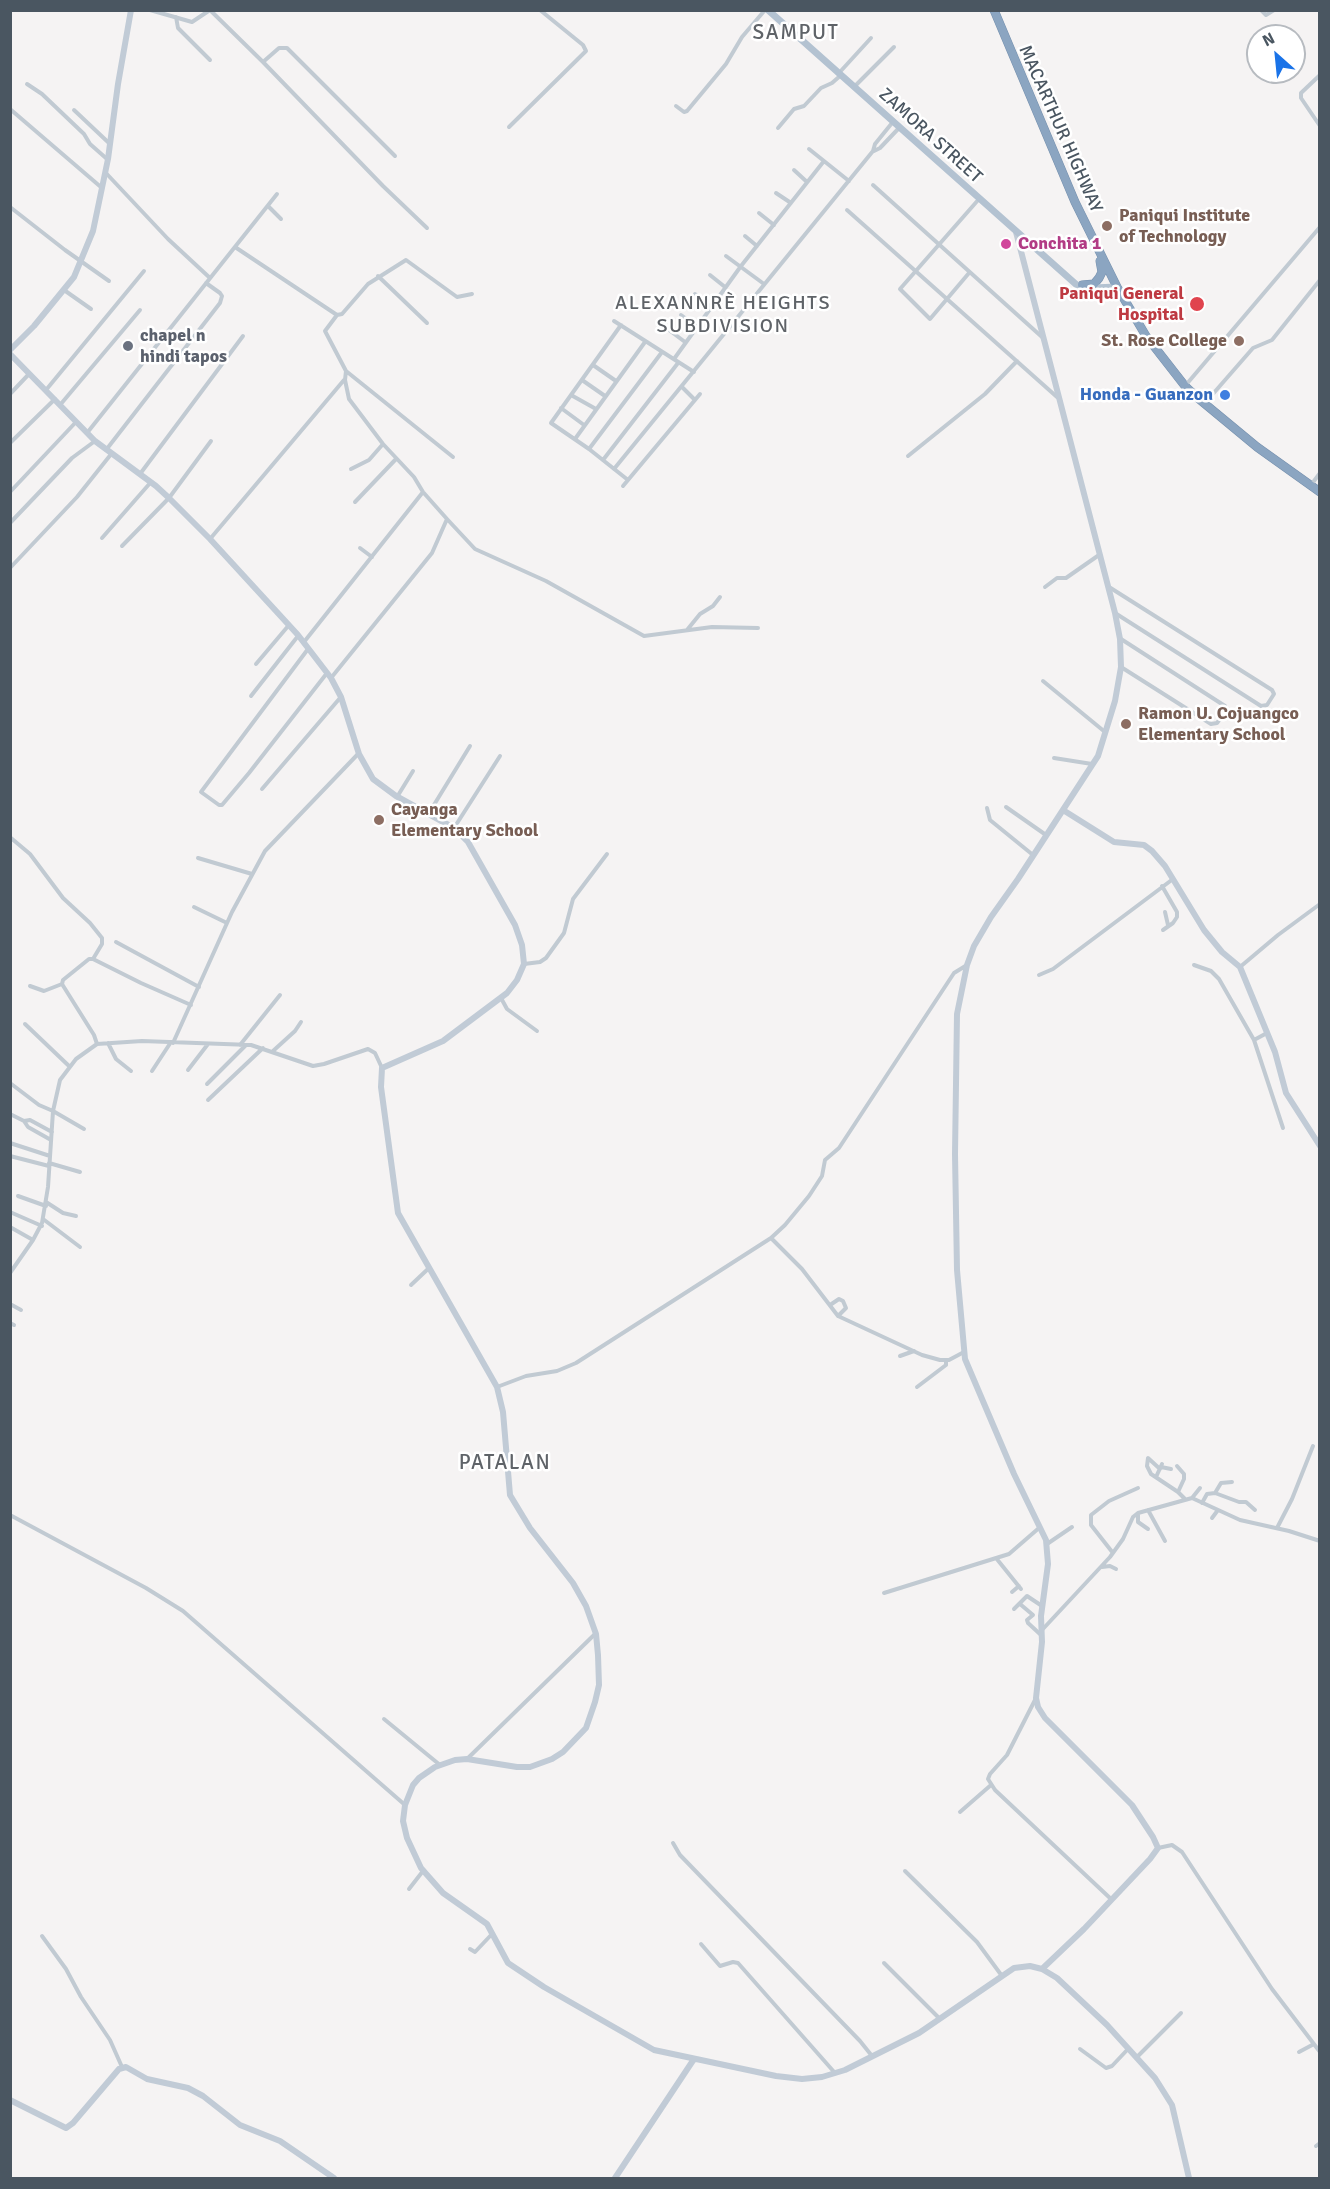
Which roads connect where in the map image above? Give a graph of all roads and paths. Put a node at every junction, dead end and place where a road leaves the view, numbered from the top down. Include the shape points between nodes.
1 (131, 10) edge
2 (150, 10) edge
3 (210, 10) edge
4 (540, 10) edge
5 (766, 10) edge
6 (994, 10) edge
7 (1261, 10) edge
8 (1274, 10) edge
9 (176, 17) junction
10 (871, 38) dead end
11 (894, 47) dead end
12 (210, 60) dead end
13 (263, 62) junction
14 (839, 75) junction
15 (1320, 75) edge
16 (27, 84) dead end
17 (854, 88) junction
18 (676, 106) dead end
19 (10, 109) edge
20 (74, 110) dead end
21 (892, 123) junction
22 (1320, 126) edge
23 (509, 127) dead end
24 (778, 128) dead end
25 (899, 128) junction
26 (886, 131) junction
27 (892, 136) junction
28 (110, 145) junction
29 (809, 149) dead end
30 (873, 152) junction
31 (394, 156) dead end
32 (108, 159) junction
33 (824, 161) junction
34 (794, 170) dead end
35 (105, 171) junction
36 (849, 181) junction
37 (807, 182) junction
38 (873, 185) dead end
39 (102, 188) junction
40 (776, 193) dead end
41 (277, 194) dead end
42 (979, 200) junction
43 (791, 203) junction
44 (268, 206) junction
45 (10, 207) edge
46 (847, 210) dead end
47 (759, 213) dead end
48 (281, 219) dead end
49 (774, 225) junction
50 (1320, 227) edge
51 (427, 228) dead end
52 (1016, 232) junction
53 (745, 236) dead end
54 (939, 245) junction
55 (1096, 245) junction
56 (757, 246) junction
57 (235, 247) junction
58 (726, 256) dead end
59 (82, 262) junction
60 (741, 266) junction
61 (144, 271) dead end
62 (916, 271) junction
63 (969, 273) junction
64 (710, 275) dead end
65 (378, 276) junction
66 (210, 278) junction
67 (109, 280) dead end
68 (1320, 280) edge
69 (206, 283) junction
70 (764, 284) junction
71 (725, 287) junction
72 (1082, 287) junction
73 (1117, 287) junction
74 (64, 290) junction
75 (472, 294) dead end
76 (695, 294) dead end
77 (1121, 295) junction
78 (948, 299) junction
79 (711, 307) junction
80 (91, 309) dead end
81 (140, 310) dead end
82 (336, 315) junction
83 (681, 315) dead end
84 (614, 321) dead end
85 (427, 323) dead end
86 (621, 325) junction
87 (696, 326) junction
88 (669, 330) dead end
89 (243, 336) dead end
90 (1043, 338) junction
91 (645, 342) junction
92 (685, 342) junction
93 (10, 352) edge
94 (662, 352) junction
95 (674, 359) junction
96 (1017, 361) junction
97 (678, 363) junction
98 (593, 365) junction
99 (346, 371) junction
100 (694, 372) junction
101 (30, 374) junction
102 (345, 380) junction
103 (582, 380) junction
104 (616, 381) junction
105 (1185, 386) junction
106 (682, 387) junction
107 (46, 390) junction
108 (10, 394) edge
109 (700, 394) dead end
110 (571, 395) junction
111 (605, 396) junction
112 (1059, 398) junction
113 (55, 399) junction
114 (695, 399) junction
115 (1205, 404) junction
116 (60, 405) junction
117 (561, 408) junction
118 (596, 409) junction
119 (76, 422) junction
120 (584, 425) junction
121 (87, 433) junction
122 (575, 439) junction
123 (95, 441) junction
124 (211, 441) dead end
125 (10, 443) edge
126 (383, 444) junction
127 (589, 449) junction
128 (109, 451) junction
129 (908, 456) dead end
130 (453, 457) dead end
131 (396, 459) junction
132 (603, 460) junction
133 (351, 469) dead end
134 (614, 469) junction
135 (1320, 472) edge
136 (140, 474) junction
137 (628, 480) junction
138 (151, 482) junction
139 (623, 486) dead end
140 (1310, 486) junction
141 (10, 492) edge
142 (423, 492) junction
143 (1320, 492) edge
144 (169, 498) junction
145 (355, 502) dead end
146 (447, 519) junction
147 (10, 523) edge
148 (102, 538) dead end
149 (210, 539) junction
150 (122, 546) dead end
151 (360, 548) dead end
152 (1100, 554) junction
153 (372, 557) junction
154 (10, 568) edge
155 (1045, 586) dead end
156 (1108, 587) junction
157 (720, 597) dead end
158 (1115, 613) junction
159 (289, 625) junction
160 (758, 628) dead end
161 (687, 630) junction
162 (298, 635) junction
163 (1120, 639) junction
164 (306, 646) junction
165 (256, 664) dead end
166 (1121, 667) junction
167 (329, 675) junction
168 (1043, 681) dead end
169 (251, 696) dead end
170 (341, 698) junction
171 (1106, 733) junction
172 (470, 746) dead end
173 (359, 754) junction
174 (500, 756) dead end
175 (1054, 758) dead end
176 (1093, 764) junction
177 (413, 771) dead end
178 (262, 789) dead end
179 (397, 797) junction
180 (1006, 807) dead end
181 (987, 808) dead end
182 (1063, 810) junction
183 (429, 813) junction
184 (454, 828) junction
185 (1046, 835) junction
186 (10, 838) edge
187 (607, 854) dead end
188 (1033, 855) junction
189 (198, 858) dead end
190 (252, 874) junction
191 (1173, 878) junction
192 (1162, 886) junction
193 (1320, 904) edge
194 (194, 907) dead end
195 (1165, 912) dead end
196 (227, 923) junction
197 (1168, 925) junction
198 (1163, 930) dead end
199 (116, 942) dead end
200 (93, 958) junction
201 (524, 964) junction
202 (967, 965) junction
203 (1194, 965) dead end
204 (1240, 967) junction
205 (1040, 975) dead end
206 (62, 984) junction
207 (30, 986) dead end
208 (199, 987) junction
209 (280, 995) dead end
210 (501, 998) junction
211 (191, 1005) junction
212 (301, 1022) dead end
213 (25, 1024) dead end
214 (537, 1031) dead end
215 (1266, 1033) junction
216 (1255, 1039) junction
217 (172, 1042) junction
218 (108, 1043) junction
219 (98, 1044) junction
220 (208, 1044) junction
221 (240, 1045) junction
222 (246, 1045) junction
223 (263, 1048) junction
224 (273, 1051) junction
225 (69, 1066) junction
226 (382, 1068) junction
227 (188, 1070) dead end
228 (131, 1071) dead end
229 (152, 1071) dead end
230 (10, 1083) edge
231 (207, 1084) dead end
232 (208, 1100) dead end
233 (53, 1111) junction
234 (10, 1114) edge
235 (24, 1121) junction
236 (1283, 1128) dead end
237 (84, 1129) dead end
238 (52, 1132) junction
239 (51, 1140) junction
240 (10, 1143) edge
241 (1320, 1146) edge
242 (10, 1156) edge
243 (50, 1156) junction
244 (49, 1165) junction
245 (80, 1172) dead end
246 (18, 1196) dead end
247 (46, 1204) junction
248 (10, 1212) edge
249 (76, 1216) dead end
250 (43, 1219) junction
251 (42, 1226) junction
252 (10, 1227) edge
253 (771, 1239) junction
254 (33, 1240) junction
255 (80, 1247) dead end
256 (429, 1268) junction
257 (10, 1273) edge
258 (411, 1285) dead end
259 (10, 1304) edge
260 (830, 1305) junction
261 (21, 1310) dead end
262 (838, 1316) junction
263 (914, 1350) junction
264 (964, 1352) junction
265 (900, 1356) dead end
266 (946, 1360) junction
267 (497, 1387) junction
268 (917, 1387) dead end
269 (1313, 1446) dead end
270 (1177, 1466) dead end
271 (1161, 1467) junction
272 (1172, 1469) dead end
273 (1156, 1477) junction
274 (1232, 1482) dead end
275 (1138, 1488) dead end
276 (1200, 1488) dead end
277 (1178, 1491) junction
278 (1215, 1493) junction
279 (1192, 1498) junction
280 (1185, 1499) junction
281 (1202, 1503) junction
282 (1255, 1509) dead end
283 (1148, 1510) junction
284 (1218, 1510) junction
285 (1138, 1513) junction
286 (10, 1515) edge
287 (1212, 1518) dead end
288 (1072, 1527) dead end
289 (1040, 1528) junction
290 (1277, 1528) junction
291 (1148, 1529) dead end
292 (1165, 1541) dead end
293 (1320, 1541) edge
294 (1046, 1545) junction
295 (1113, 1553) junction
296 (996, 1558) junction
297 (1101, 1568) junction
298 (1116, 1569) dead end
299 (1012, 1592) dead end
300 (884, 1593) dead end
301 (1020, 1604) junction
302 (1042, 1606) junction
303 (1014, 1609) dead end
304 (1041, 1633) junction
305 (596, 1634) junction
306 (1036, 1698) junction
307 (384, 1719) dead end
308 (467, 1759) junction
309 (440, 1764) junction
310 (991, 1785) junction
311 (405, 1804) junction
312 (960, 1812) dead end
313 (674, 1843) dead end
314 (1158, 1848) junction
315 (423, 1871) junction
316 (905, 1871) dead end
317 (409, 1889) dead end
318 (1112, 1900) junction
319 (492, 1934) junction
320 (42, 1936) dead end
321 (701, 1944) dead end
322 (470, 1949) dead end
323 (884, 1963) dead end
324 (1042, 1969) junction
325 (1002, 1976) junction
326 (1181, 2013) dead end
327 (941, 2019) junction
328 (1314, 2044) junction
329 (1129, 2048) junction
330 (1080, 2049) dead end
331 (1299, 2052) dead end
332 (1320, 2052) edge
333 (873, 2056) junction
334 (1137, 2057) junction
335 (694, 2059) junction
336 (122, 2067) junction
337 (835, 2073) junction
338 (10, 2100) edge
339 (334, 2178) edge
340 (615, 2178) edge
341 (1189, 2178) edge

1 - 28 street
2 - 9 street
3 - 9 street via 192,22
3 - 13 street
4 - 23 street via 584,45 586,51
5 - 14 main road, ZAMORA STREET
5 - 18 street via 687,111
6 - 55 highway, MACARTHUR HIGHWAY
7 - 8 street via 1266,15
9 - 12 street via 178,28
10 - 14 street
11 - 17 street
13 - 31 street via 282,47 287,48
13 - 51 street
14 - 17 main road, ZAMORA STREET
14 - 24 street via 804,106 794,109
15 - 22 street via 1301,93 1303,103
16 - 32 street
17 - 21 main road, ZAMORA STREET
19 - 39 street
20 - 28 street
21 - 25 main road, ZAMORA STREET
21 - 26 street
25 - 27 street
25 - 42 main road, ZAMORA STREET
26 - 27 street
26 - 30 street
27 - 30 street
28 - 32 street
29 - 33 street
30 - 36 street
32 - 35 street
33 - 36 street
33 - 37 street
34 - 37 street
35 - 39 street
35 - 66 street
36 - 70 street
37 - 43 street
38 - 54 street
39 - 59 street
40 - 43 street
41 - 44 street
42 - 52 main road, ZAMORA STREET
42 - 54 street
43 - 49 street
44 - 48 street
44 - 57 street
45 - 59 street
46 - 62 street
47 - 49 street
49 - 56 street
50 - 105 street
52 - 72 main road, ZAMORA STREET
52 - 90 street
53 - 56 street
54 - 62 street
54 - 63 street
55 - 72 highway via 1101,275 1094,284
55 - 73 highway, MACARTHUR HIGHWAY
56 - 60 street
57 - 66 street
57 - 82 street
58 - 60 street
59 - 67 street
59 - 74 street
60 - 70 street
60 - 71 street
61 - 107 street
62 - 78 street
62 - 78 street via 900,289 929,318
63 - 78 street
63 - 90 street
64 - 71 street
65 - 75 street via 406,260 457,297
65 - 82 street via 342,314
65 - 85 street
66 - 69 street
68 - 115 street via 1272,340 1253,348
69 - 121 street
69 - 128 street via 220,293 220,303
70 - 100 street
71 - 79 street
72 - 73 main road, ZAMORA STREET
72 - 77 main road, ZAMORA STREET via 1098,294
73 - 77 highway, MACARTHUR HIGHWAY
74 - 80 street
74 - 93 street
76 - 79 street
77 - 105 highway, MACARTHUR HIGHWAY via 1146,336
78 - 96 street
79 - 87 street
81 - 116 street
82 - 99 street via 325,331
83 - 87 street
84 - 86 street
86 - 91 street
86 - 98 street
87 - 92 street
88 - 92 street
89 - 136 street
90 - 112 street
91 - 94 street
91 - 104 street
92 - 95 street
93 - 101 street
94 - 95 street
94 - 127 street
95 - 97 street
96 - 112 street
96 - 129 street via 985,394
97 - 100 street
97 - 132 street
98 - 103 street
98 - 104 street
99 - 102 street
99 - 130 street
100 - 106 street
101 - 107 street
101 - 108 street
102 - 126 street via 349,399
102 - 149 street
103 - 110 street
103 - 111 street
104 - 111 street
105 - 115 highway, MACARTHUR HIGHWAY
106 - 114 street
106 - 134 street
107 - 113 street
109 - 114 street
110 - 117 street
110 - 118 street
111 - 118 street
112 - 152 street
113 - 116 street
113 - 125 street
114 - 137 street
115 - 140 highway, MACARTHUR HIGHWAY
116 - 119 street
117 - 120 street
117 - 122 street via 551,423
118 - 120 street
119 - 121 street
119 - 141 street
120 - 122 street
121 - 123 street
122 - 127 street
123 - 128 street
123 - 147 street via 72,458
124 - 144 street
126 - 131 street
126 - 133 street via 369,460
127 - 132 street
128 - 136 street
128 - 154 street via 77,497
131 - 142 street
131 - 145 street
132 - 134 street
134 - 137 street
135 - 140 street
136 - 138 street
137 - 139 street
138 - 144 street
138 - 148 street
140 - 143 highway, MACARTHUR HIGHWAY
142 - 146 street
142 - 153 street
144 - 149 street
144 - 150 street
146 - 161 street via 475,549 546,581 639,635
146 - 167 street via 432,553
149 - 159 street
151 - 153 street
152 - 155 street via 1066,578 1057,578
152 - 156 street
153 - 164 street
156 - 158 street
156 - 158 street via 1272,690 1268,705 1261,706
157 - 161 street
158 - 163 street
159 - 162 street
159 - 165 street
160 - 161 street
162 - 164 street
162 - 169 street
163 - 166 street
163 - 166 street via 1225,706 1226,711 1217,723 1211,724
164 - 167 street
164 - 167 street via 201,792 222,805
166 - 171 street
167 - 170 street
168 - 171 street
170 - 173 street
170 - 178 street
171 - 176 street
172 - 183 street
173 - 179 street via 373,778
173 - 190 street via 267,848
174 - 184 street
175 - 176 street
176 - 182 street
177 - 179 street
179 - 183 street
180 - 185 street
181 - 188 street via 990,820
182 - 185 street
182 - 191 street via 1114,842 1144,845
183 - 184 street
184 - 201 street via 468,842 515,925
185 - 188 street
186 - 200 street via 30,854 63,898 102,938
187 - 201 street via 573,899 564,933 546,958
188 - 202 street via 991,916
189 - 190 street
190 - 196 street
191 - 192 street
191 - 204 street via 1204,930
192 - 197 street via 1177,912
192 - 205 street
193 - 204 street
194 - 196 street
195 - 197 street
196 - 208 street
197 - 198 street
199 - 208 street
200 - 206 street
200 - 211 street
201 - 210 street via 512,988
202 - 253 street via 954,973 839,1148 825,1160 822,1176 809,1197
202 - 264 street via 957,1014 955,1124 957,1270
203 - 216 street via 1211,971 1219,979
204 - 215 street
206 - 207 street via 44,991
206 - 219 street
208 - 211 street
209 - 221 street
210 - 214 street via 507,1009
210 - 226 street via 443,1041
211 - 217 street
212 - 224 street
213 - 225 street
215 - 216 street
215 - 241 street via 1286,1093
216 - 236 street
217 - 218 street
217 - 220 street
217 - 229 street
218 - 219 street
218 - 228 street via 116,1059
219 - 225 street
220 - 221 street
220 - 227 street
221 - 222 street
222 - 223 street
222 - 231 street
223 - 224 street
223 - 232 street
224 - 226 street via 313,1066 368,1049 375,1053
225 - 233 street via 60,1080
226 - 256 street via 382,1096 397,1207
230 - 233 street
233 - 237 street
233 - 238 street
234 - 235 street
235 - 238 street via 30,1120
235 - 239 street via 27,1127
238 - 239 street
239 - 243 street
240 - 243 street
242 - 244 street
243 - 244 street
244 - 245 street
244 - 247 street
246 - 247 street
247 - 249 street
247 - 250 street
248 - 251 street
250 - 251 street
250 - 255 street
251 - 254 street
252 - 254 street
253 - 260 street via 802,1269
253 - 267 street via 576,1363
254 - 257 street
256 - 258 street
256 - 267 street
259 - 261 street
260 - 262 street
260 - 262 street via 839,1299 843,1301 846,1308
262 - 263 street
263 - 265 street
263 - 266 street
264 - 266 street
264 - 289 street
266 - 268 street via 946,1365
267 - 305 street via 513,1502 573,1583
269 - 290 street
270 - 277 street via 1184,1474
271 - 272 street
271 - 273 street
271 - 273 street via 1148,1458 1148,1470
273 - 277 street
274 - 278 street via 1221,1483
275 - 295 street via 1090,1515 1091,1526
276 - 279 street
277 - 280 street
278 - 281 street via 1207,1494
278 - 282 street via 1246,1502
279 - 280 street
279 - 281 street
280 - 283 street
281 - 284 street
283 - 285 street
283 - 292 street
284 - 287 street
284 - 290 street via 1240,1520
285 - 291 street via 1138,1522
285 - 295 street
286 - 311 street via 183,1611
288 - 294 street
289 - 294 street
289 - 296 street via 1009,1554
290 - 293 street
294 - 302 street via 1047,1584
295 - 297 street
296 - 299 street via 1020,1587
296 - 300 street
297 - 298 street
297 - 304 street
301 - 302 street via 1028,1596
301 - 303 street
301 - 304 street via 1033,1615 1028,1623
302 - 304 street
304 - 306 street
305 - 308 street
305 - 308 street via 599,1685 589,1720 576,1740 552,1759 530,1767
306 - 310 street via 1006,1755 987,1777
306 - 314 street via 1046,1718 1132,1805
307 - 309 street
308 - 309 street
309 - 311 street via 419,1778
310 - 312 street
310 - 318 street
311 - 315 street via 405,1831
313 - 333 street via 680,1855
314 - 318 street
314 - 328 street via 1172,1845 1182,1852 1272,1989
315 - 317 street
315 - 319 street via 443,1893 487,1924
316 - 325 street via 977,1942
318 - 324 street
319 - 322 street via 475,1952
319 - 335 street via 508,1963 534,1981 649,2047
320 - 336 street via 110,2040
321 - 337 street via 720,1966 738,1963
323 - 327 street
324 - 325 street via 1020,1966
324 - 329 street via 1057,1978
325 - 327 street
326 - 334 street
327 - 333 street
328 - 331 street
328 - 332 street
329 - 330 street via 1109,2068 1100,2066
329 - 334 street
333 - 337 street
334 - 341 street via 1172,2105
335 - 337 street via 790,2078
335 - 340 street
336 - 338 street via 66,2128
336 - 339 street via 147,2079 188,2088 240,2125 280,2141

